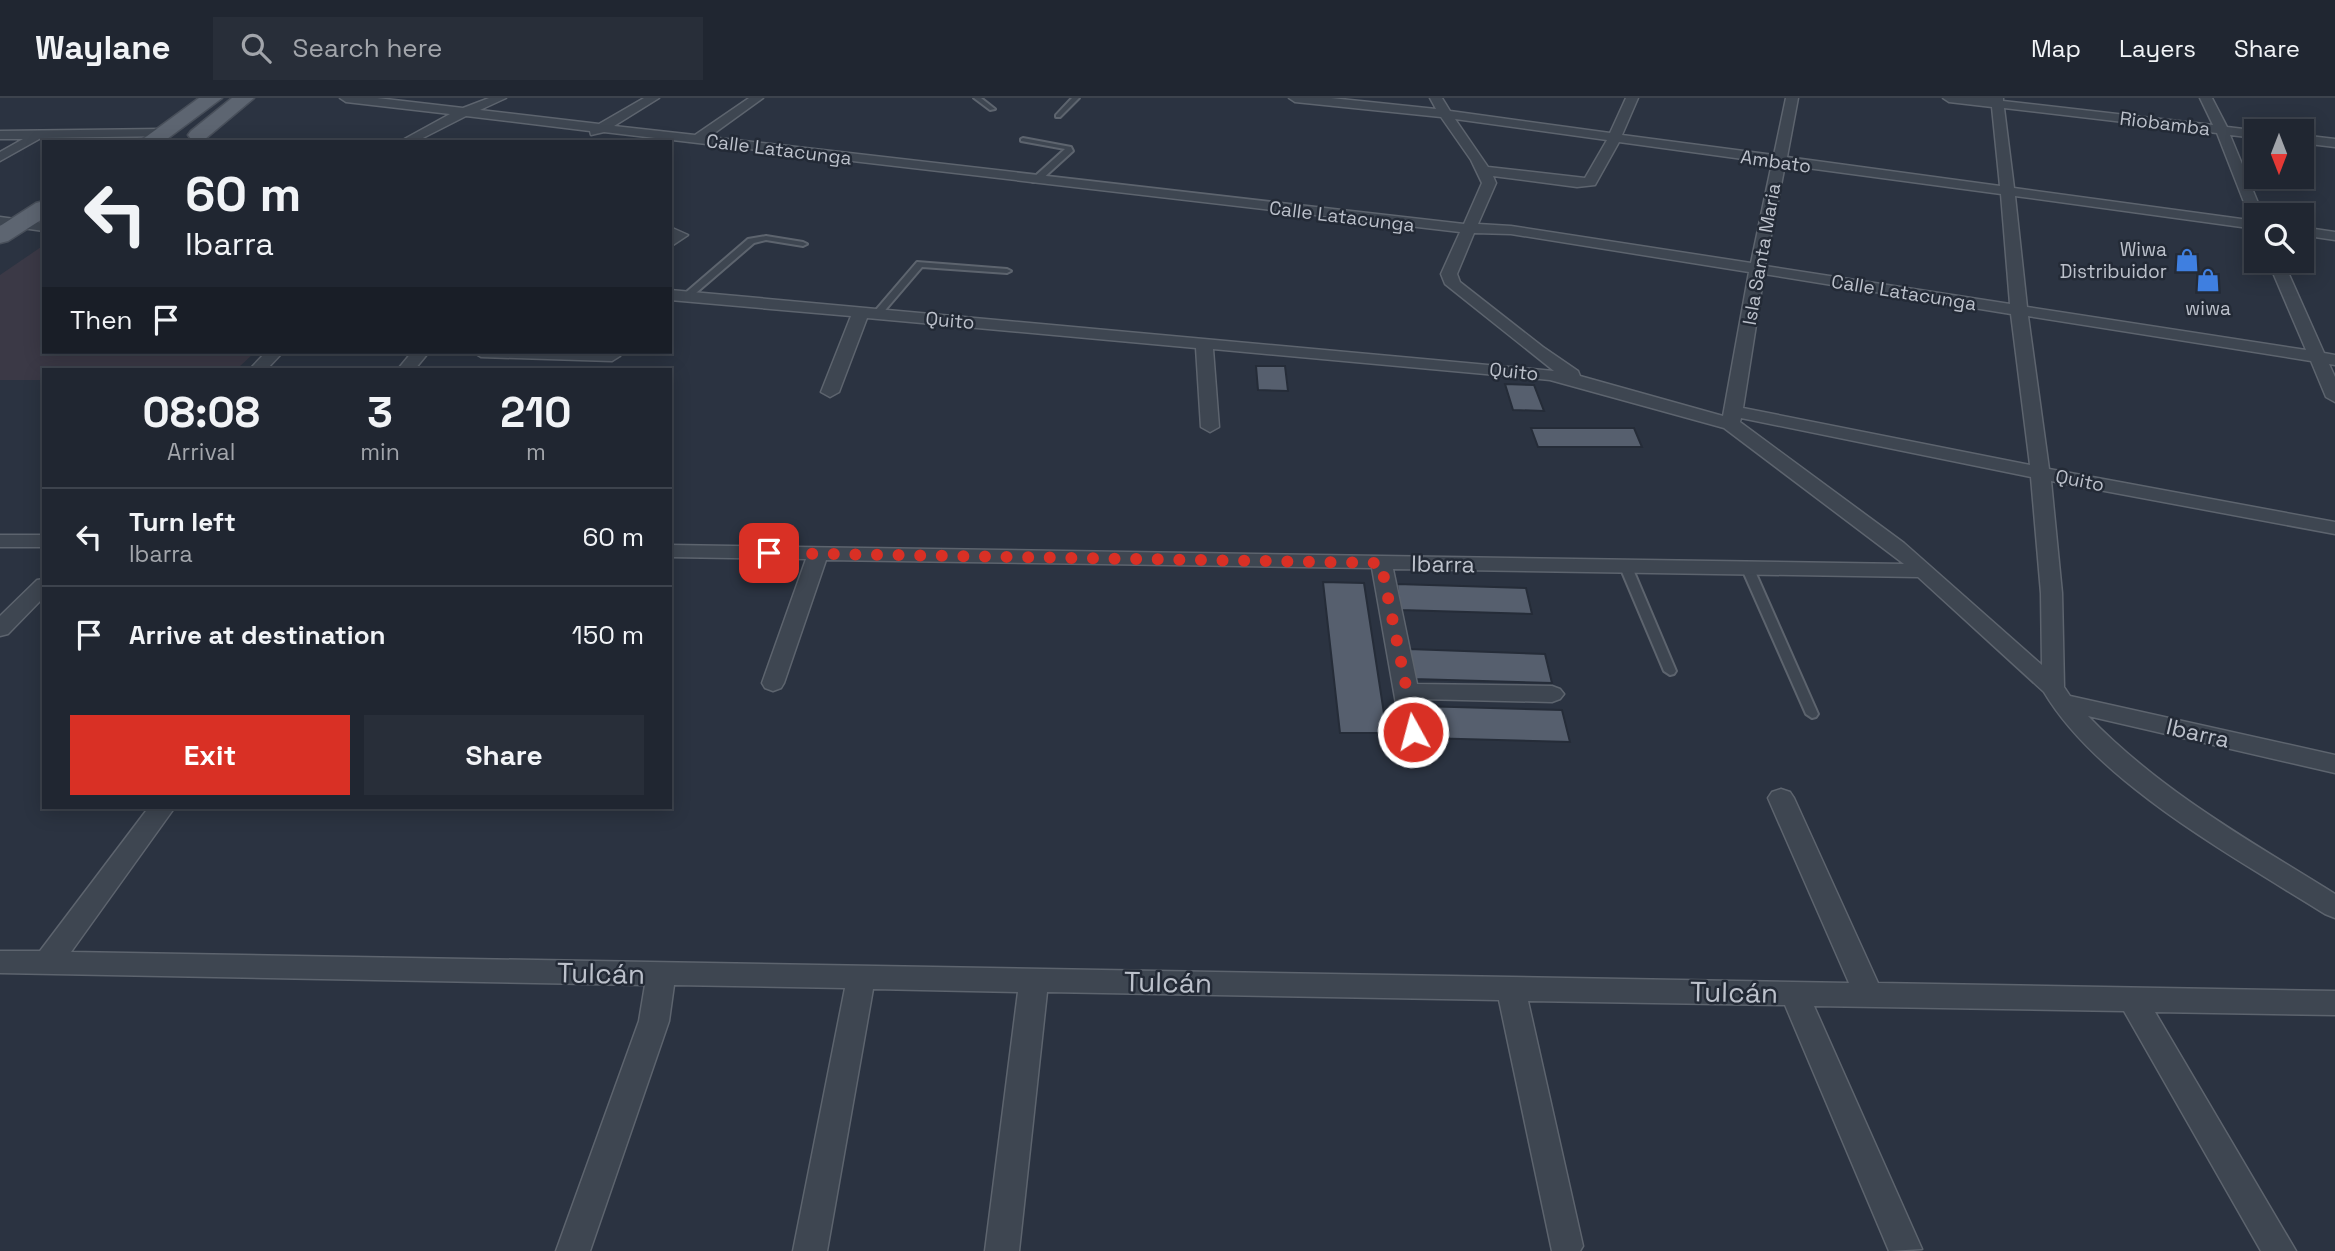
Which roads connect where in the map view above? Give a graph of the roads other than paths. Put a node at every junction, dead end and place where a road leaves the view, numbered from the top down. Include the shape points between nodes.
1 (212, 98) edge
2 (244, 98) edge
3 (346, 98) edge
4 (500, 98) edge
5 (653, 98) edge
6 (757, 98) edge
7 (977, 98) edge
8 (1076, 98) edge
9 (1295, 98) edge
10 (1436, 98) edge
11 (1632, 98) edge
12 (1792, 98) edge
13 (1949, 98) edge
14 (2206, 98) edge
15 (1327, 99) edge
16 (1997, 101) edge
17 (992, 109) dead end
18 (464, 112) junction
19 (1058, 116) dead end
20 (1445, 116) junction
21 (598, 130) junction
22 (2222, 130) junction
23 (2244, 133) edge
24 (0, 135) edge
25 (38, 135) junction
26 (155, 138) edge
27 (1614, 139) junction
28 (191, 140) edge
29 (409, 140) edge
30 (581, 140) edge
31 (697, 140) junction
32 (1023, 140) dead end
33 (2314, 141) edge
34 (2335, 144) edge
35 (0, 157) edge
36 (1778, 161) junction
37 (1484, 171) junction
38 (1035, 180) junction
39 (2008, 192) junction
40 (2251, 203) edge
41 (42, 209) edge
42 (2244, 223) edge
43 (6, 227) edge
44 (42, 227) edge
45 (1470, 228) junction
46 (672, 232) edge
47 (2314, 233) edge
48 (42, 234) edge
49 (2335, 236) edge
50 (672, 242) edge
51 (803, 244) dead end
52 (0, 259) edge
53 (1757, 269) junction
54 (1007, 271) dead end
55 (2282, 273) edge
56 (678, 296) edge
57 (2019, 309) junction
58 (869, 312) junction
59 (1204, 344) junction
60 (273, 354) edge
61 (419, 354) edge
62 (546, 354) edge
63 (612, 356) dead end
64 (2327, 358) edge
65 (259, 368) edge
66 (407, 368) edge
67 (1580, 381) junction
68 (830, 392) dead end
69 (2335, 397) edge
70 (1732, 417) junction
71 (1210, 427) dead end
72 (2041, 473) junction
73 (2335, 528) edge
74 (0, 541) edge
75 (42, 541) edge
76 (672, 551) edge
77 (818, 554) junction
78 (1381, 563) junction
79 (1626, 567) junction
80 (1748, 569) junction
81 (1922, 571) junction
82 (42, 587) edge
83 (0, 629) edge
84 (1670, 671) dead end
85 (773, 683) dead end
86 (1407, 691) junction
87 (1552, 694) dead end
88 (2057, 695) junction
89 (1812, 714) dead end
90 (1413, 732) dead end
91 (2335, 764) edge
92 (1781, 798) dead end
93 (162, 809) edge
94 (2335, 907) edge
95 (0, 962) edge
96 (47, 963) junction
97 (661, 974) junction
98 (861, 977) junction
99 (1034, 980) junction
100 (1511, 988) junction
101 (1795, 993) junction
102 (1869, 995) junction
103 (2132, 999) junction
104 (2335, 1003) edge
105 (1566, 1246) dead end
106 (1905, 1249) dead end
107 (573, 1251) edge
108 (810, 1251) edge
109 (1002, 1251) edge
110 (2279, 1251) edge

1 - 26 main road
2 - 28 main road
3 - 18 street, Calle Latacunga
4 - 18 street
5 - 21 street
6 - 31 street
7 - 17 lane
8 - 19 lane
9 - 15 street, Ambato
10 - 20 street
11 - 27 street
12 - 36 street, Isla Santa Maria
13 - 16 street, Riobamba
14 - 22 street
15 - 20 street, Ambato
16 - 22 street, Riobamba
16 - 39 street
18 - 21 street, Calle Latacunga
18 - 29 street
20 - 27 street, Ambato
20 - 37 street
21 - 30 street
21 - 31 street, Calle Latacunga
22 - 23 street, Riobamba
22 - 40 street
24 - 25 street
25 - 26 street
25 - 35 street
27 - 36 street, Ambato
27 - 37 street via 1590,182
31 - 38 street, Calle Latacunga
32 - 38 lane via 1069,148 1062,160
33 - 34 street
36 - 39 street, Ambato
36 - 53 street, Isla Santa Maria
37 - 45 street via 1489,183
38 - 45 street, Calle Latacunga
39 - 42 street, Ambato
39 - 57 street
41 - 43 main road
43 - 44 street
45 - 53 street, Calle Latacunga via 1511,230
45 - 67 street via 1449,274 1453,284
46 - 50 street via 681,235
47 - 49 street
48 - 52 main road
51 - 56 lane via 766,238 751,241
53 - 57 street, Calle Latacunga
53 - 70 street, Isla Santa Maria
54 - 58 lane via 920,264
55 - 64 street
56 - 58 street, Quito
57 - 64 street, Calle Latacunga
57 - 72 street
58 - 59 street, Quito
58 - 68 street
59 - 67 street, Quito
59 - 71 street
60 - 65 street
61 - 66 street
62 - 63 street
64 - 69 street
67 - 70 street, Quito
70 - 72 street, Quito
70 - 81 street via 1898,547
72 - 73 street, Quito
72 - 88 street
74 - 75 street
76 - 77 street, Ibarra
77 - 78 street, Ibarra
77 - 85 street
78 - 79 street, Ibarra
78 - 86 street
79 - 80 street, Ibarra
79 - 84 lane
80 - 81 street, Ibarra
80 - 89 lane
81 - 88 street
82 - 83 street
86 - 87 street
86 - 90 street
88 - 91 street, Ibarra
88 - 94 street via 2117,761 2173,803
92 - 102 street
93 - 96 street
95 - 96 street, Tulcán
96 - 97 street, Tulcán
97 - 98 street, Tulcán
97 - 107 street via 654,1021
98 - 99 street, Tulcán
98 - 108 street
99 - 100 street, Tulcán
99 - 109 street
100 - 101 street, Tulcán
100 - 105 street
101 - 102 street, Tulcán
101 - 106 street
102 - 103 street, Tulcán
103 - 104 street, Tulcán
103 - 110 street

